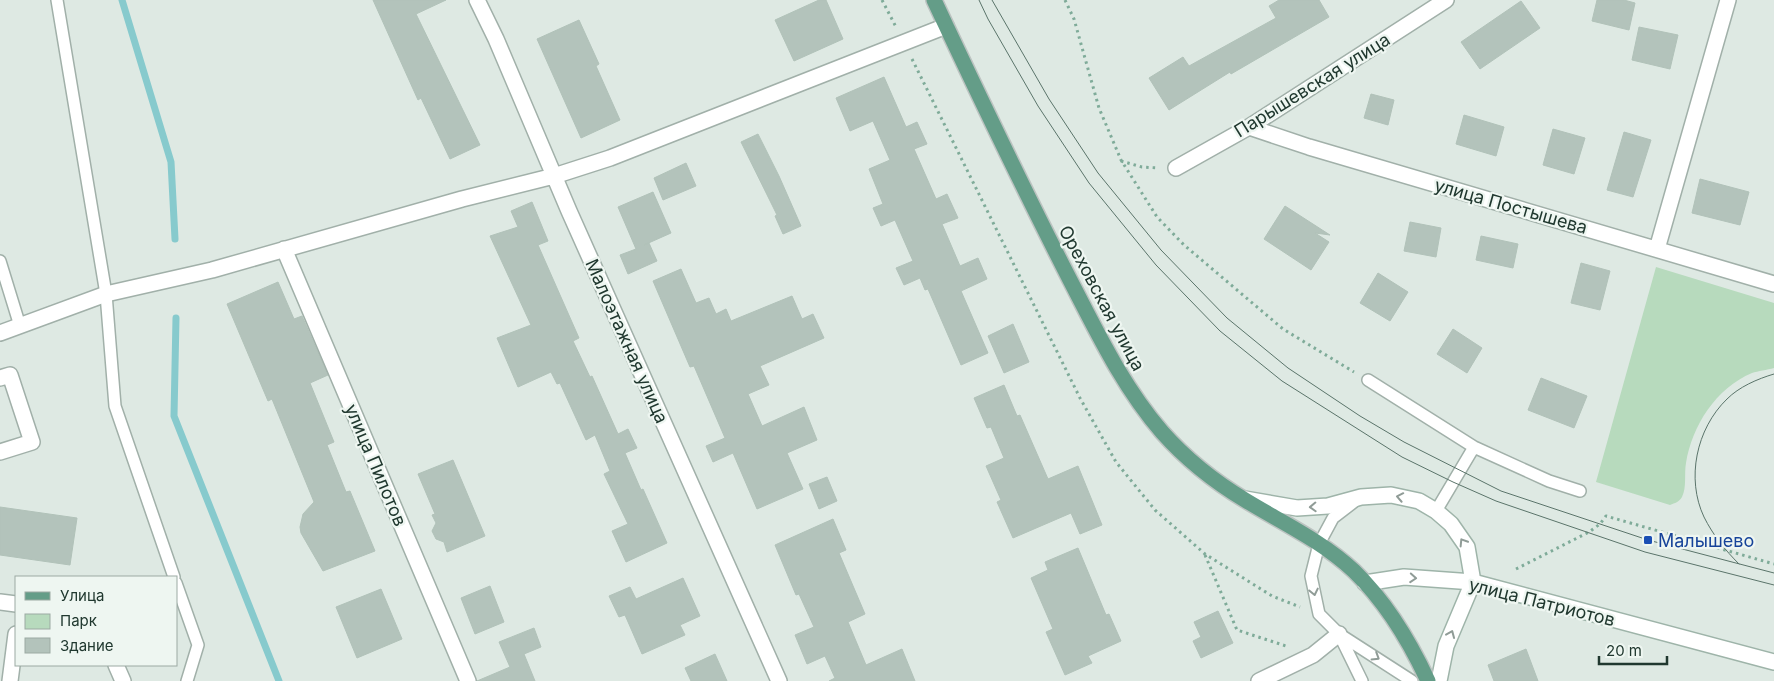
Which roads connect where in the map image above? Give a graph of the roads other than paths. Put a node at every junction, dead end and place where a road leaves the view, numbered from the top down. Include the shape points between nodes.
1 (57, 0) edge
2 (477, 0) edge
3 (934, 0) edge
4 (1446, 0) edge
5 (1728, 0) edge
6 (946, 26) junction
7 (1249, 127) junction
8 (1176, 168) road end
9 (554, 176) junction
10 (284, 249) junction
11 (1657, 249) junction
12 (0, 261) edge
13 (1774, 284) edge
14 (106, 294) junction
15 (20, 326) junction
16 (0, 333) edge
17 (0, 378) edge
18 (1368, 380) road end
19 (1474, 447) junction
20 (0, 452) edge
21 (1580, 491) dead end
22 (1361, 497) junction
23 (1242, 498) junction
24 (1436, 511) junction
25 (1319, 544) junction
26 (174, 576) edge
27 (1473, 582) junction
28 (1365, 583) junction
29 (178, 589) edge
30 (0, 602) edge
31 (15, 604) edge
32 (1339, 634) junction
33 (15, 642) edge
34 (1774, 662) edge
35 (116, 666) edge
36 (10, 681) edge
37 (123, 681) edge
38 (187, 681) edge
39 (468, 681) edge
40 (779, 681) edge
41 (1259, 681) edge
42 (1362, 681) edge
43 (1412, 681) edge
44 (1428, 681) edge
45 (1439, 681) edge

1 - 14 lane
2 - 9 street, Малоэтажная улица
3 - 6 main road, Ореховская улица
4 - 7 street, Парышевская улица
5 - 11 street
6 - 9 street via 610,158
6 - 23 main road, Ореховская улица via 1039,220 1126,383 1162,432 1200,469
7 - 8 street, Парышевская улица
7 - 11 street, улица Постышева
9 - 10 street
9 - 40 street, Малоэтажная улица
10 - 14 street via 212,270
10 - 39 street, улица Пилотов
11 - 13 street, улица Постышева
12 - 15 lane
14 - 15 street
14 - 26 lane via 114,406
15 - 16 street
17 - 20 street via 10,375 32,442
18 - 19 lane
19 - 21 lane via 1549,481
19 - 24 lane
22 -> 23 street via 1328,506 1297,508
24 -> 22 street via 1419,501 1391,495
22 - 25 lane via 1333,518
23 - 25 main road, Ореховская улица
27 -> 24 street via 1467,546 1451,524
25 - 28 main road, Ореховская улица
25 -> 32 lane via 1311,576 1319,614
28 -> 27 street, улица Патриотов via 1404,578
27 - 34 street, улица Патриотов
45 -> 27 street via 1446,646
28 - 44 main road, Ореховская улица via 1382,601 1412,647
29 - 38 lane via 198,645
30 - 31 street
32 - 41 street via 1313,655
32 - 42 lane
32 -> 43 lane
33 - 36 street
35 - 37 street

